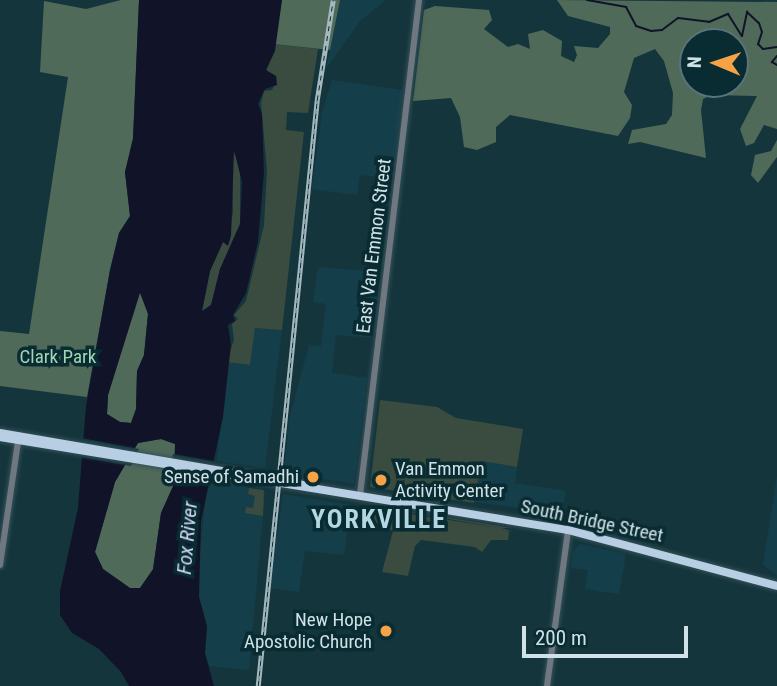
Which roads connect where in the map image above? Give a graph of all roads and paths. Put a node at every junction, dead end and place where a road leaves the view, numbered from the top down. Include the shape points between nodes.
1 (419, 0) edge
2 (0, 435) edge
3 (18, 441) junction
4 (65, 446) junction
5 (360, 495) junction
6 (568, 530) junction
7 (0, 565) edge
8 (777, 586) edge
9 (547, 686) edge

1 - 5 street, East Van Emmon Street
2 - 3 highway
2 - 4 highway
3 - 4 highway
3 - 7 street
4 - 5 highway, South Bridge Street via 300,481 313,488
5 - 6 highway, South Bridge Street
6 - 8 highway, South Bridge Street
6 - 9 street

